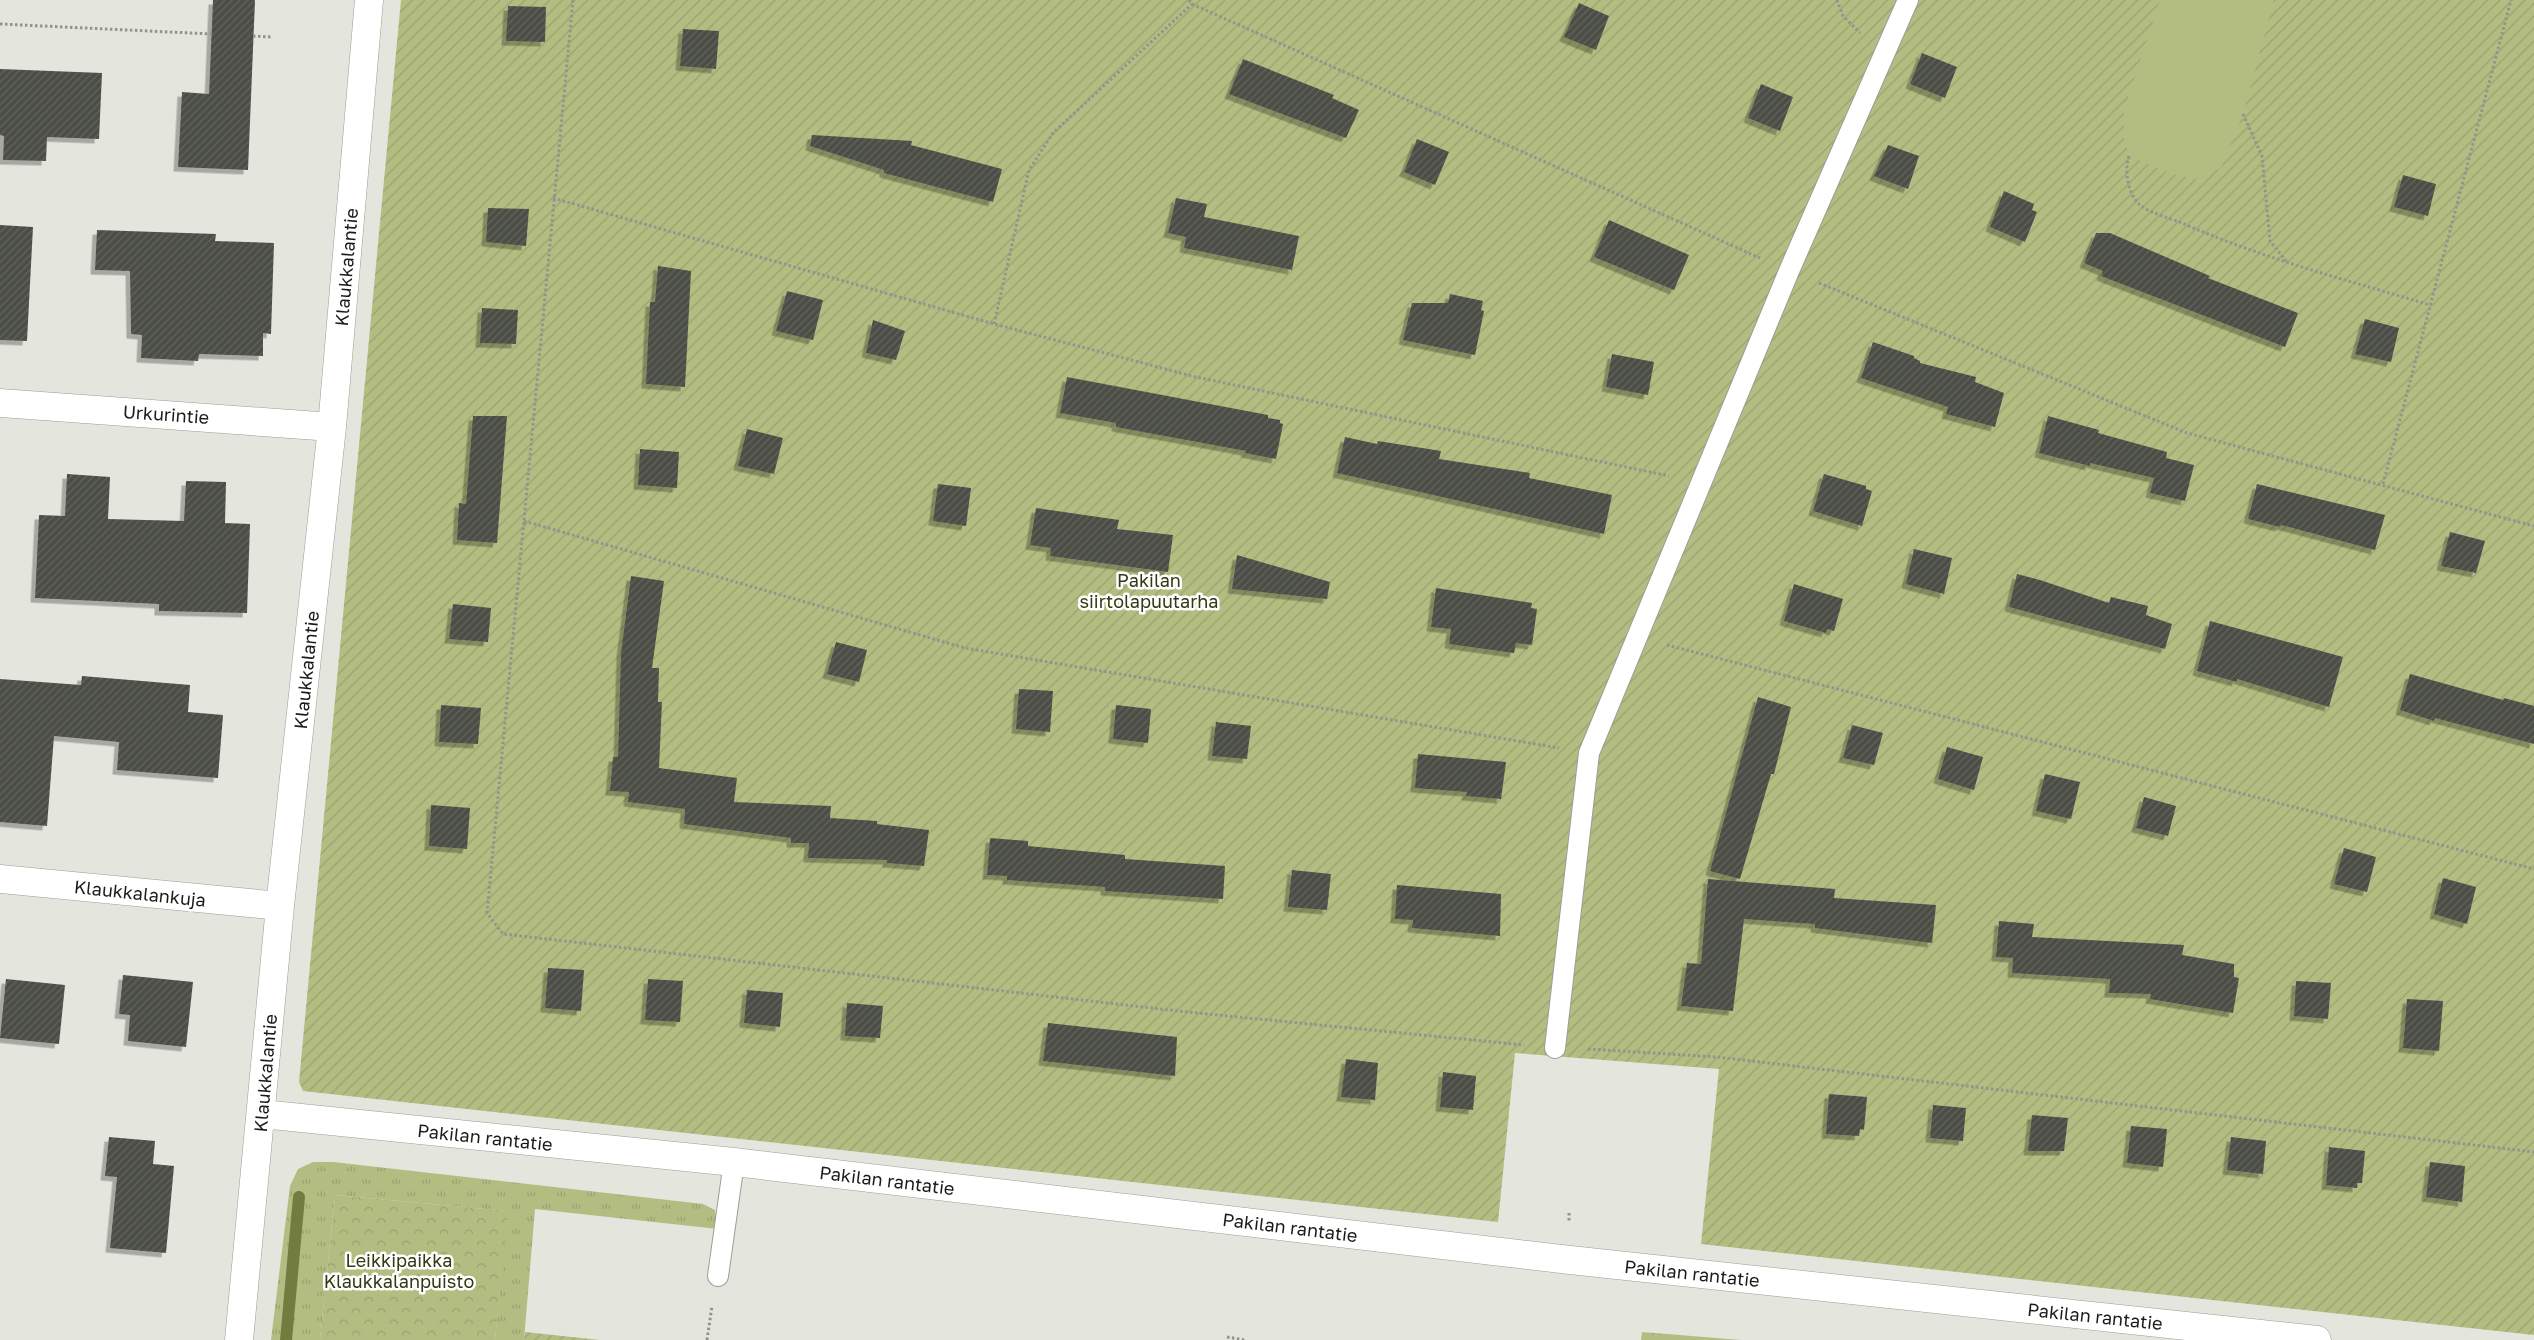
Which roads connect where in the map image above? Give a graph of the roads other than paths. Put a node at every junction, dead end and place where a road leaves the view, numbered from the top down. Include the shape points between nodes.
1 (370, 0) edge
2 (1908, 0) edge
3 (0, 403) edge
4 (332, 427) junction
5 (0, 879) edge
6 (280, 906) junction
7 (1555, 1048) road end
8 (262, 1114) junction
9 (734, 1162) junction
10 (718, 1276) dead end
11 (239, 1340) edge
12 (2317, 1340) edge

1 - 4 street, Klaukkalantie
2 - 7 lane via 1789,271 1589,753
3 - 4 street, Urkurintie
4 - 6 street, Klaukkalantie
5 - 6 street, Klaukkalankuja
6 - 8 street, Klaukkalantie
8 - 9 street, Pakilan rantatie
8 - 11 street, Klaukkalantie
9 - 10 lane
9 - 12 street, Pakilan rantatie via 1580,1261

